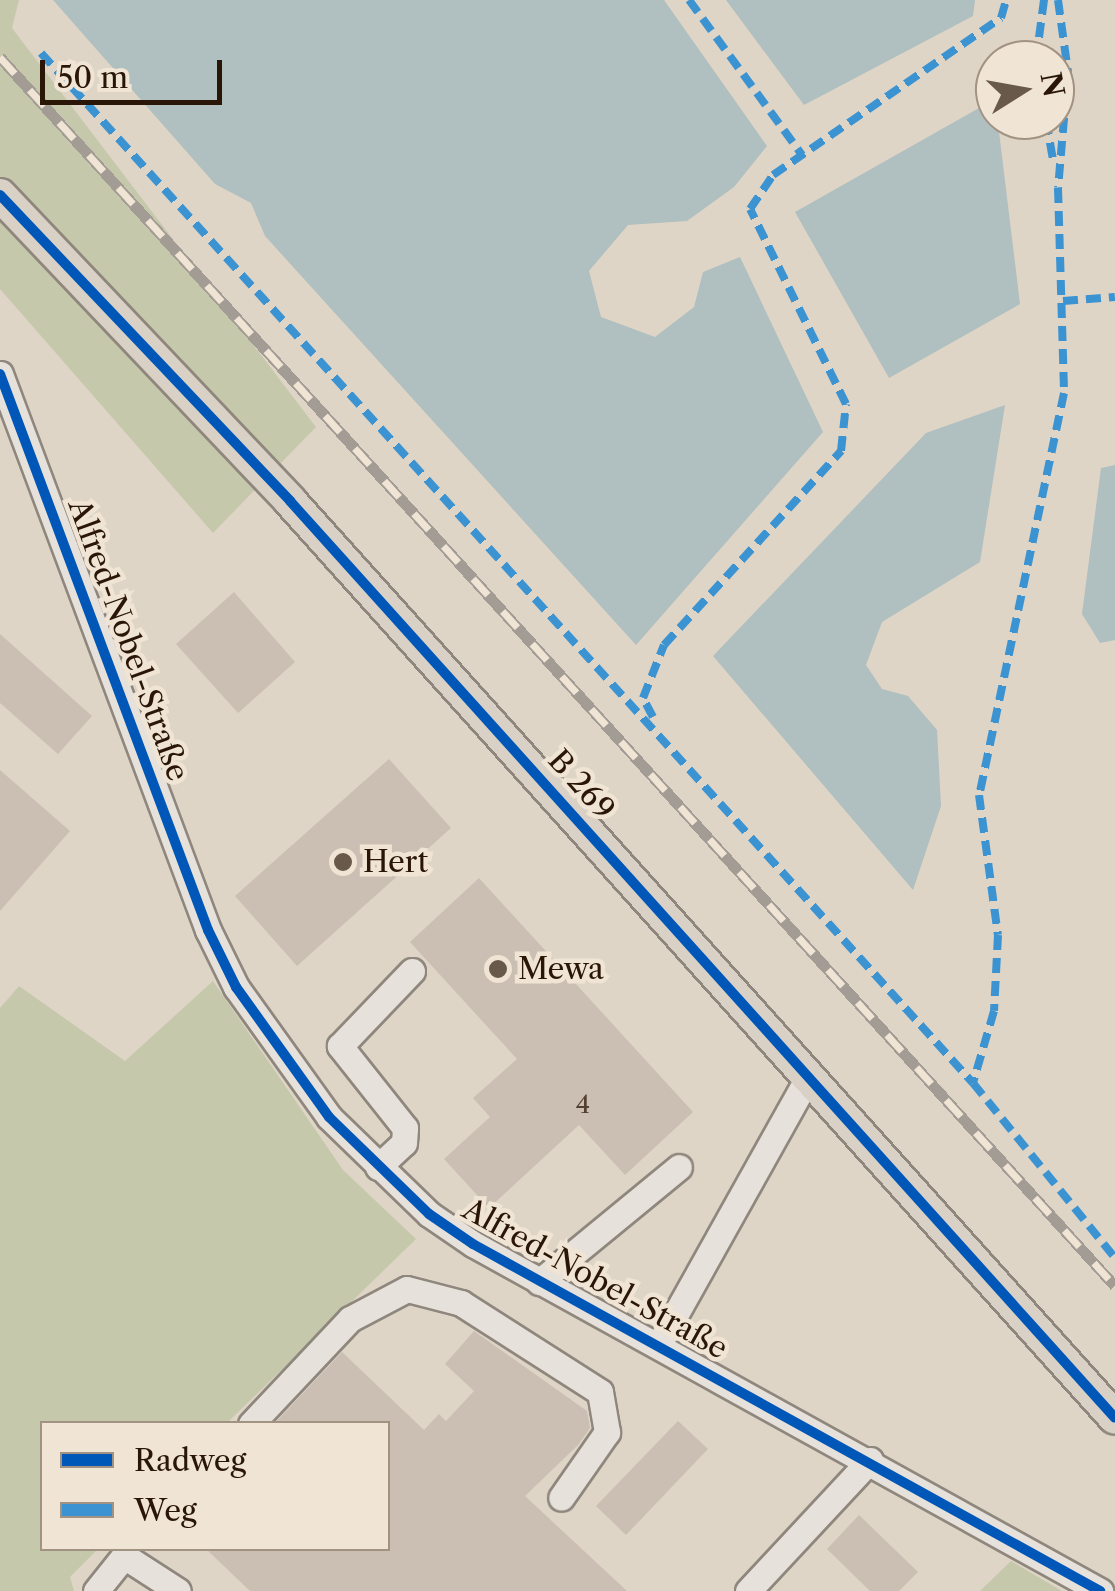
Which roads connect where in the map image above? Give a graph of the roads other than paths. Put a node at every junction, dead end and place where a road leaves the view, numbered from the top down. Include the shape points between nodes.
1 (0, 195) edge
2 (0, 374) edge
3 (412, 971) dead end
4 (810, 1074) junction
5 (378, 1166) junction
6 (679, 1167) dead end
7 (539, 1282) junction
8 (658, 1344) junction
9 (1115, 1418) edge
10 (253, 1421) edge
11 (870, 1460) junction
12 (561, 1498) dead end
13 (128, 1552) edge
14 (96, 1591) edge
15 (178, 1591) edge
16 (748, 1591) edge
17 (1100, 1591) edge

1 - 4 main road, B 269 / B 269
2 - 5 street, Alfred-Nobel-Straße via 208,930 275,1045
3 - 5 street via 340,1046 405,1128 404,1143
4 - 8 street, Alfred-Nobel-Straße
4 - 9 main road, B 269 / B 269
5 - 7 street, Alfred-Nobel-Straße via 429,1214
6 - 7 street
7 - 8 street, Alfred-Nobel-Straße
8 - 11 street, Alfred-Nobel-Straße
10 - 12 street via 350,1319 407,1289 460,1304 600,1392 607,1432
11 - 16 street
11 - 17 street, Alfred-Nobel-Straße
13 - 14 street
13 - 15 street

